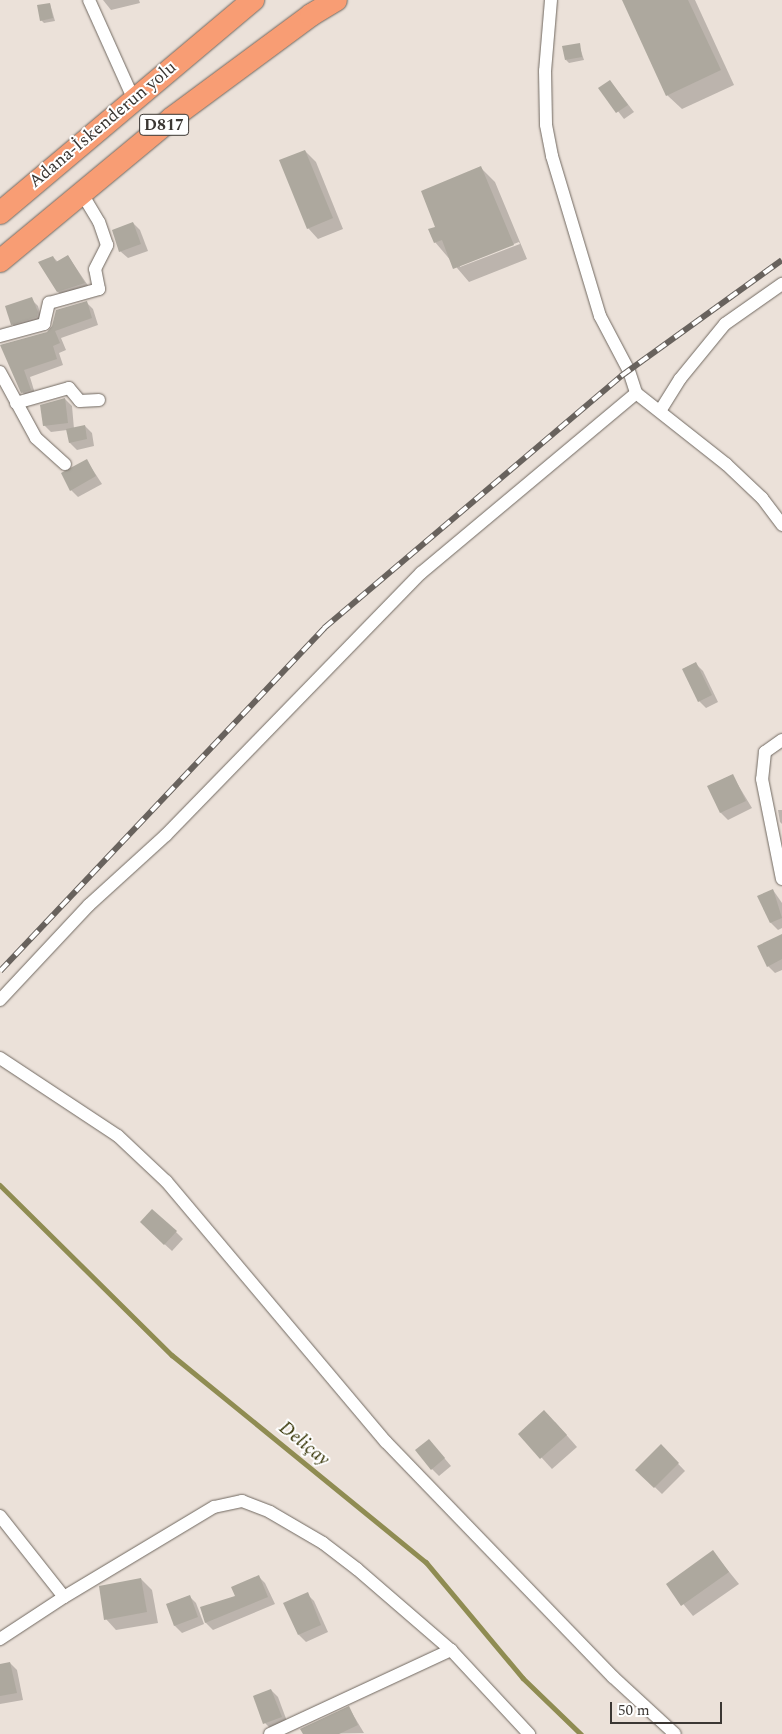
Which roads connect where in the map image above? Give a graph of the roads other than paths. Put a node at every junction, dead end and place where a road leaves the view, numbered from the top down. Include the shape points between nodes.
1 (89, 0) edge
2 (253, 0) edge
3 (336, 0) edge
4 (550, 0) edge
5 (133, 98) junction
6 (82, 194) junction
7 (0, 213) edge
8 (0, 261) edge
9 (782, 284) edge
10 (0, 336) edge
11 (0, 372) edge
12 (636, 393) junction
13 (99, 400) dead end
14 (16, 403) junction
15 (660, 411) junction
16 (65, 464) dead end
17 (782, 525) edge
18 (782, 740) edge
19 (782, 879) edge
20 (0, 1000) edge
21 (0, 1058) edge
22 (0, 1516) edge
23 (64, 1597) junction
24 (0, 1639) edge
25 (451, 1650) junction
26 (270, 1734) edge
27 (529, 1734) edge
28 (675, 1734) edge

1 - 5 street
2 - 5 highway, Adana-İskenderun yolu / D817
3 - 6 highway, D817 via 311,14 172,118
4 - 12 street via 545,89 546,126 552,156 600,316 629,371
5 - 7 highway, Adana-İskenderun yolu / D817
6 - 8 highway, D817
6 - 10 street via 99,222 107,245 95,269 99,289 49,303 44,324
9 - 15 street via 725,324 680,379
11 - 14 street
12 - 15 street
12 - 20 street via 421,573 166,835 89,905
13 - 14 street via 80,401 69,388
14 - 16 street via 36,438
15 - 17 street via 726,464 762,498
18 - 19 street via 764,752 762,779
21 - 28 street via 118,1136 166,1181 386,1442 613,1676
22 - 23 street
23 - 24 street
23 - 25 street via 214,1507 242,1501 270,1512 323,1543
25 - 26 street
25 - 27 street

